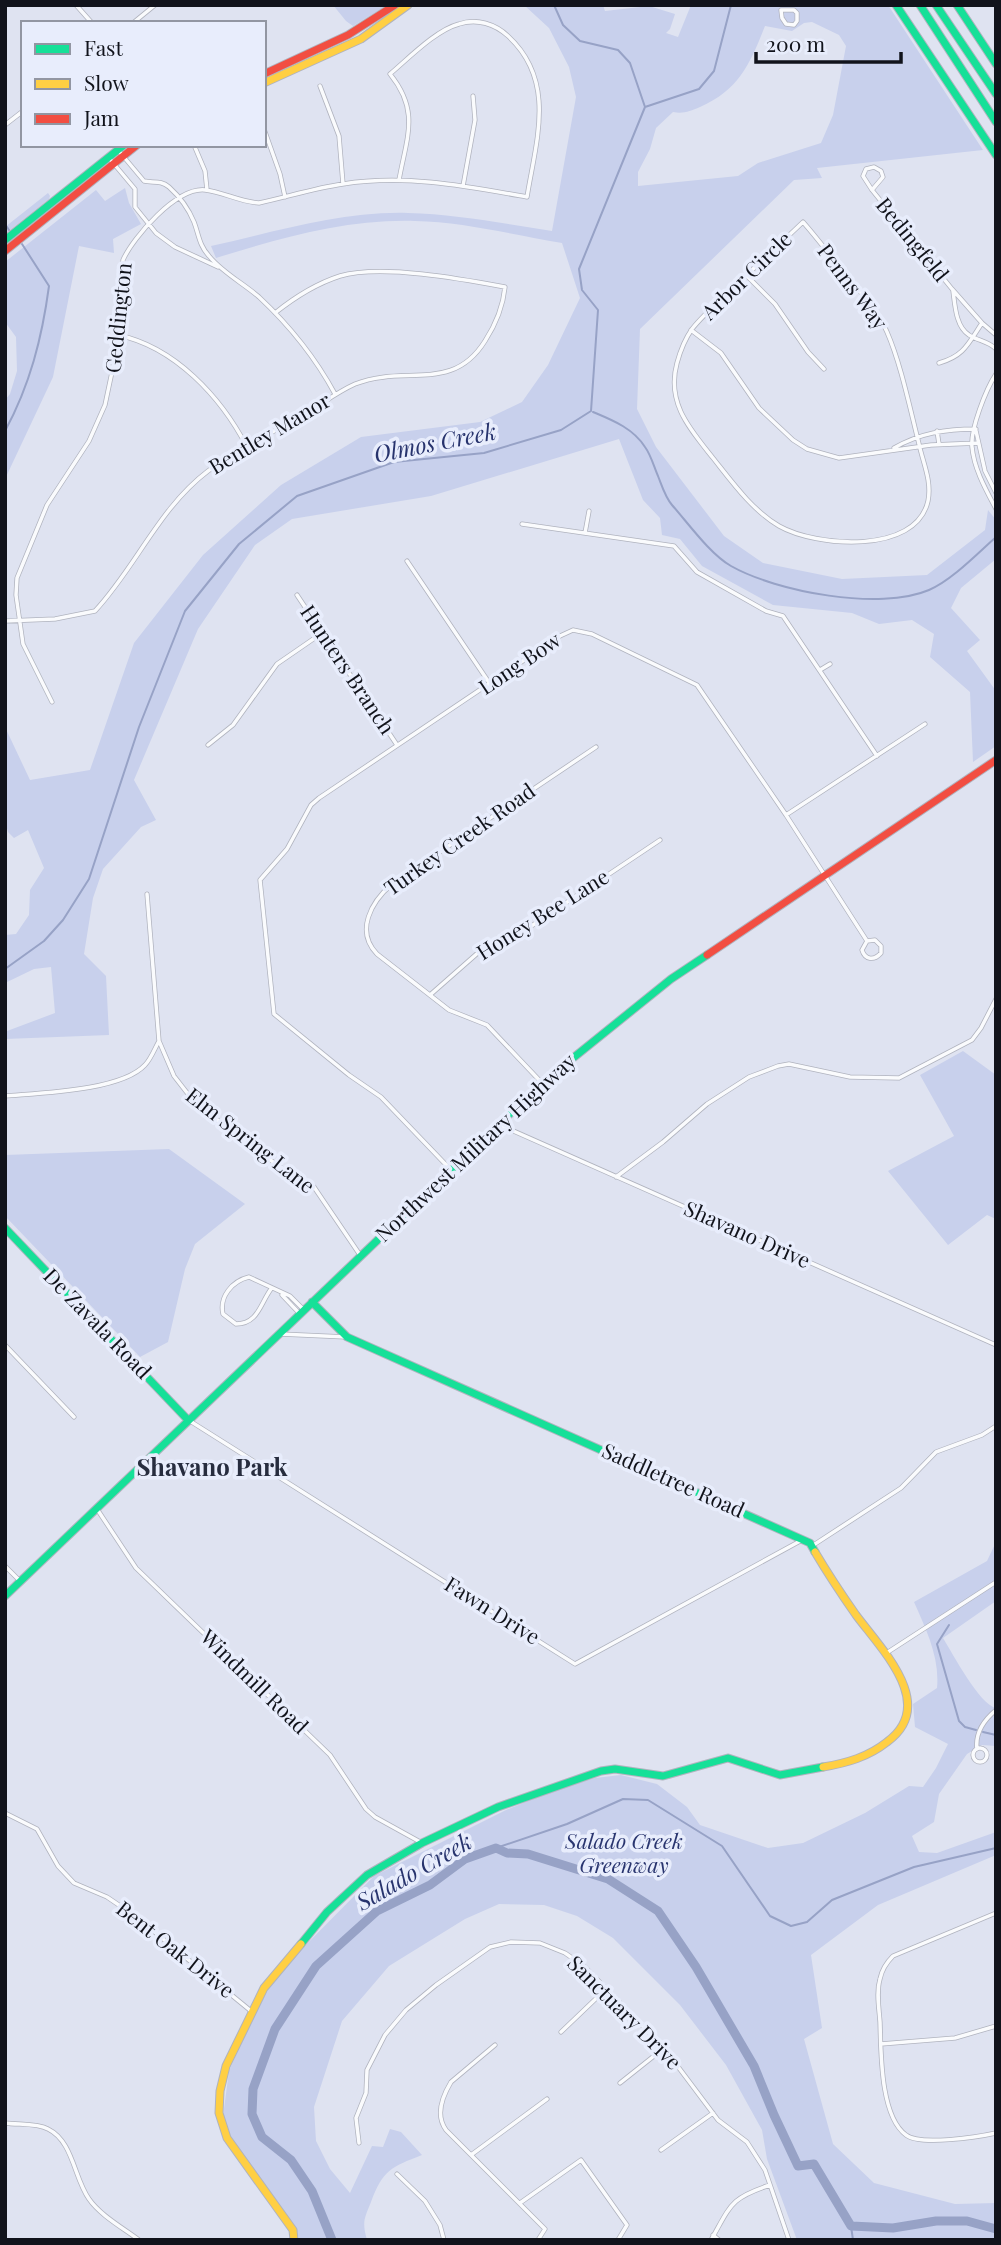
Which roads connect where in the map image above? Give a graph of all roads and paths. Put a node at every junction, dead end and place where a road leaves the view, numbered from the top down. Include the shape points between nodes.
1 (76, 5) edge
2 (155, 5) edge
3 (395, 5) edge
4 (408, 5) edge
5 (896, 5) edge
6 (920, 5) edge
7 (936, 5) edge
8 (957, 5) edge
9 (780, 7) edge
10 (90, 21) edge
11 (135, 21) edge
12 (352, 39) junction
13 (996, 64) edge
14 (266, 73) edge
15 (266, 82) edge
16 (320, 86) dead end
17 (996, 94) edge
18 (473, 96) dead end
19 (21, 112) edge
20 (6, 122) edge
21 (996, 122) edge
22 (266, 135) edge
23 (195, 147) edge
24 (122, 150) edge
25 (996, 155) edge
26 (111, 161) junction
27 (134, 169) junction
28 (124, 176) junction
29 (399, 180) junction
30 (144, 181) junction
31 (343, 184) junction
32 (463, 186) junction
33 (135, 188) junction
34 (872, 190) junction
35 (207, 191) junction
36 (285, 197) junction
37 (179, 200) junction
38 (36, 220) junction
39 (803, 222) joint
40 (148, 223) junction
41 (5, 240) edge
42 (5, 251) edge
43 (220, 268) junction
44 (747, 275) junction
45 (952, 289) junction
46 (275, 313) junction
47 (982, 323) junction
48 (691, 330) junction
49 (118, 335) junction
50 (996, 335) edge
51 (973, 337) junction
52 (995, 346) edge
53 (939, 363) dead end
54 (824, 369) dead end
55 (996, 374) edge
56 (335, 394) junction
57 (976, 429) junction
58 (937, 431) junction
59 (917, 437) junction
60 (972, 443) junction
61 (978, 443) junction
62 (939, 444) junction
63 (919, 446) junction
64 (247, 447) junction
65 (891, 449) junction
66 (996, 493) edge
67 (996, 509) edge
68 (589, 511) dead end
69 (522, 524) dead end
70 (585, 533) junction
71 (407, 561) dead end
72 (297, 595) dead end
73 (5, 621) edge
74 (19, 621) junction
75 (322, 633) junction
76 (830, 664) dead end
77 (819, 671) junction
78 (490, 684) junction
79 (52, 702) dead end
80 (925, 724) dead end
81 (397, 745) junction
82 (208, 746) dead end
83 (596, 747) dead end
84 (877, 756) junction
85 (996, 760) edge
86 (786, 815) junction
87 (660, 840) dead end
88 (824, 875) junction
89 (147, 894) dead end
90 (867, 941) junction
91 (430, 995) junction
92 (996, 999) edge
93 (159, 1041) junction
94 (542, 1083) junction
95 (5, 1096) edge
96 (498, 1124) junction
97 (451, 1170) junction
98 (616, 1177) junction
99 (5, 1228) edge
100 (360, 1255) junction
101 (271, 1289) junction
102 (312, 1302) junction
103 (302, 1312) junction
104 (278, 1334) junction
105 (347, 1337) junction
106 (5, 1345) edge
107 (996, 1345) edge
108 (74, 1417) dead end
109 (188, 1420) junction
110 (996, 1426) edge
111 (96, 1508) junction
112 (804, 1539) junction
113 (812, 1546) junction
114 (5, 1566) edge
115 (20, 1581) junction
116 (996, 1582) edge
117 (5, 1596) edge
118 (885, 1654) junction
119 (996, 1710) edge
120 (978, 1749) dead end
121 (5, 1813) edge
122 (422, 1843) junction
123 (996, 1913) edge
124 (606, 1989) junction
125 (251, 2011) junction
126 (996, 2025) edge
127 (561, 2032) dead end
128 (881, 2044) junction
129 (495, 2045) dead end
130 (664, 2048) junction
131 (620, 2083) dead end
132 (547, 2099) dead end
133 (713, 2113) junction
134 (5, 2123) edge
135 (996, 2133) edge
136 (359, 2143) dead end
137 (662, 2150) dead end
138 (471, 2155) junction
139 (397, 2174) dead end
140 (770, 2185) junction
141 (520, 2203) junction
142 (712, 2238) edge
143 (139, 2240) edge
144 (294, 2240) edge
145 (444, 2240) edge
146 (538, 2240) edge
147 (618, 2240) edge
148 (719, 2240) edge
149 (789, 2240) edge

1 - 10 street
2 - 11 street
3 - 12 main road
4 - 12 main road
5 - 25 main road
6 - 21 main road
7 - 17 main road
8 - 13 main road
9 - 9 street via 786,24 794,24 797,13
12 - 14 main road
12 - 15 main road
16 - 31 street via 340,136
18 - 32 street via 475,120
19 - 20 street
22 - 36 street
23 - 35 street
24 - 26 main road
24 - 27 street
26 - 28 street
26 - 38 main road
27 - 28 street
27 - 30 street
28 - 33 street
29 - 31 street
29 - 32 street
29 - 32 street via 409,107 390,74 447,29 474,21 489,24 512,40 532,68 541,113 527,197
30 - 33 street
30 - 37 street via 167,185
31 - 36 street
33 - 40 street via 135,207
34 - 34 street, Bedingfeld via 863,176 866,169 874,167 883,177
34 - 45 street, Bedingfeld
35 - 36 street via 259,203
35 - 37 street, Geddington via 197,190
37 - 40 street, Geddington
37 - 43 street via 195,225 200,244
38 - 41 main road
38 - 42 main road
39 - 44 street, Arbor Circle
39 - 59 street, Penns Way via 887,330
40 - 43 street via 175,247
40 - 49 street, Geddington via 123,260
43 - 46 street
44 - 48 street, Arbor Circle
44 - 54 street
45 - 47 street, Bedingfeld
45 - 51 street, Bedingfeld via 959,320
46 - 56 street via 313,357
46 - 56 street, Bentley Manor via 319,284 367,273 454,278 505,287 493,329 469,362 458,369 378,377
47 - 50 street, Bedingfeld
47 - 51 street
48 - 63 street, Penns Way via 674,383 684,420 743,495 778,526 817,540 881,540 901,534 921,517 928,503 929,481
48 - 65 street via 721,353 759,408 807,449 839,458
49 - 64 street via 145,344 189,373 220,404
49 - 74 street, Geddington via 111,383 97,424 51,498 19,570
51 - 52 street
51 - 53 street via 954,359
55 - 57 street via 985,393
56 - 64 street, Bentley Manor
57 - 58 street
57 - 60 street
57 - 61 street
58 - 59 street
58 - 62 street
59 - 63 street, Penns Way
59 - 65 street
60 - 61 street
60 - 62 street
60 - 67 street via 978,471
61 - 66 street
62 - 63 street
63 - 65 street
64 - 74 street, Bentley Manor via 205,473 176,502 95,611
68 - 70 street
69 - 70 street
70 - 77 street via 674,546 696,572 783,616
71 - 78 street
72 - 75 street, Hunters Branch
73 - 74 street, Bentley Manor
74 - 79 street, Geddington via 27,652
75 - 81 street, Hunters Branch
75 - 82 street via 277,664 233,725
76 - 77 street
77 - 84 street
78 - 81 street, Long Bow
78 - 86 street, Long Bow via 560,636 573,630 592,634 697,685
80 - 84 street
81 - 97 street, Long Bow via 311,805 288,849 260,880 274,1014 381,1097
83 - 91 street, Turkey Creek Road via 391,884 376,900 369,913 369,945
84 - 86 street
85 - 88 main road, Northwest Military Highway
86 - 88 street, Long Bow
87 - 91 street, Honey Bee Lane via 515,937 480,951
88 - 90 street, Long Bow
88 - 94 main road, Northwest Military Highway via 671,979
89 - 93 street, Elm Spring Lane
90 - 90 street via 863,953 876,958 881,946 875,940
91 - 94 street, Turkey Creek Road via 449,1010 487,1025
92 - 98 street via 972,1040 909,1075 850,1077 789,1065 749,1077 707,1104
93 - 95 street via 145,1064 127,1076 88,1088
93 - 100 street, Elm Spring Lane via 187,1095 281,1168 314,1187
94 - 96 main road, Northwest Military Highway
96 - 97 main road, Northwest Military Highway
96 - 98 street, Shavano Drive
97 - 100 main road, Northwest Military Highway
98 - 107 street, Shavano Drive
99 - 109 main road, De Zavala Road
100 - 102 main road, Northwest Military Highway
101 - 101 street via 253,1278 241,1279 223,1298 223,1314 236,1324 250,1321
101 - 103 street via 290,1296
102 - 103 main road, Northwest Military Highway
102 - 105 main road, Saddletree Road
103 - 104 main road, Northwest Military Highway
104 - 105 street, Saddletree Road
104 - 109 main road, Northwest Military Highway
105 - 112 main road, Saddletree Road
106 - 108 street
109 - 111 main road, Northwest Military Highway
109 - 112 street, Fawn Drive via 576,1664
110 - 113 street via 936,1452 901,1488
111 - 115 main road, Northwest Military Highway
111 - 122 street, Windmill Road via 136,1568 327,1751 366,1810
112 - 113 main road, Saddletree Road
113 - 118 main road, Saddletree Road
114 - 115 street
115 - 117 main road, Northwest Military Highway
116 - 118 street
118 - 122 main road, Saddletree Road via 905,1690 908,1719 891,1739 846,1763 780,1775 728,1758 663,1776 601,1771 498,1807
119 - 120 street via 981,1727
121 - 125 street, Bent Oak Drive via 37,1829 58,1866 74,1883 135,1916
122 - 125 main road via 367,1875 345,1894 278,1968
123 - 128 street via 911,1947 885,1964 878,1982
124 - 127 street
124 - 130 street, Sanctuary Drive
124 - 136 street, Sanctuary Drive via 578,1961 540,1943 504,1943 478,1954 423,1995 386,2035 367,2070 366,2093 356,2118
125 - 144 main road via 226,2066 219,2113 227,2138 293,2230
126 - 128 street via 955,2038
128 - 135 street via 885,2093 905,2135 917,2140
129 - 138 street via 451,2082 440,2110 446,2130
130 - 131 street
130 - 133 street, Sanctuary Drive
132 - 138 street
133 - 137 street
133 - 140 street, Sanctuary Drive via 757,2154
134 - 143 street via 43,2127 58,2137 92,2204
138 - 141 street
139 - 145 street via 425,2201
140 - 142 street via 734,2201
140 - 149 street, Sanctuary Drive
141 - 146 street via 545,2229
141 - 147 street via 580,2160 627,2225
142 - 148 street

